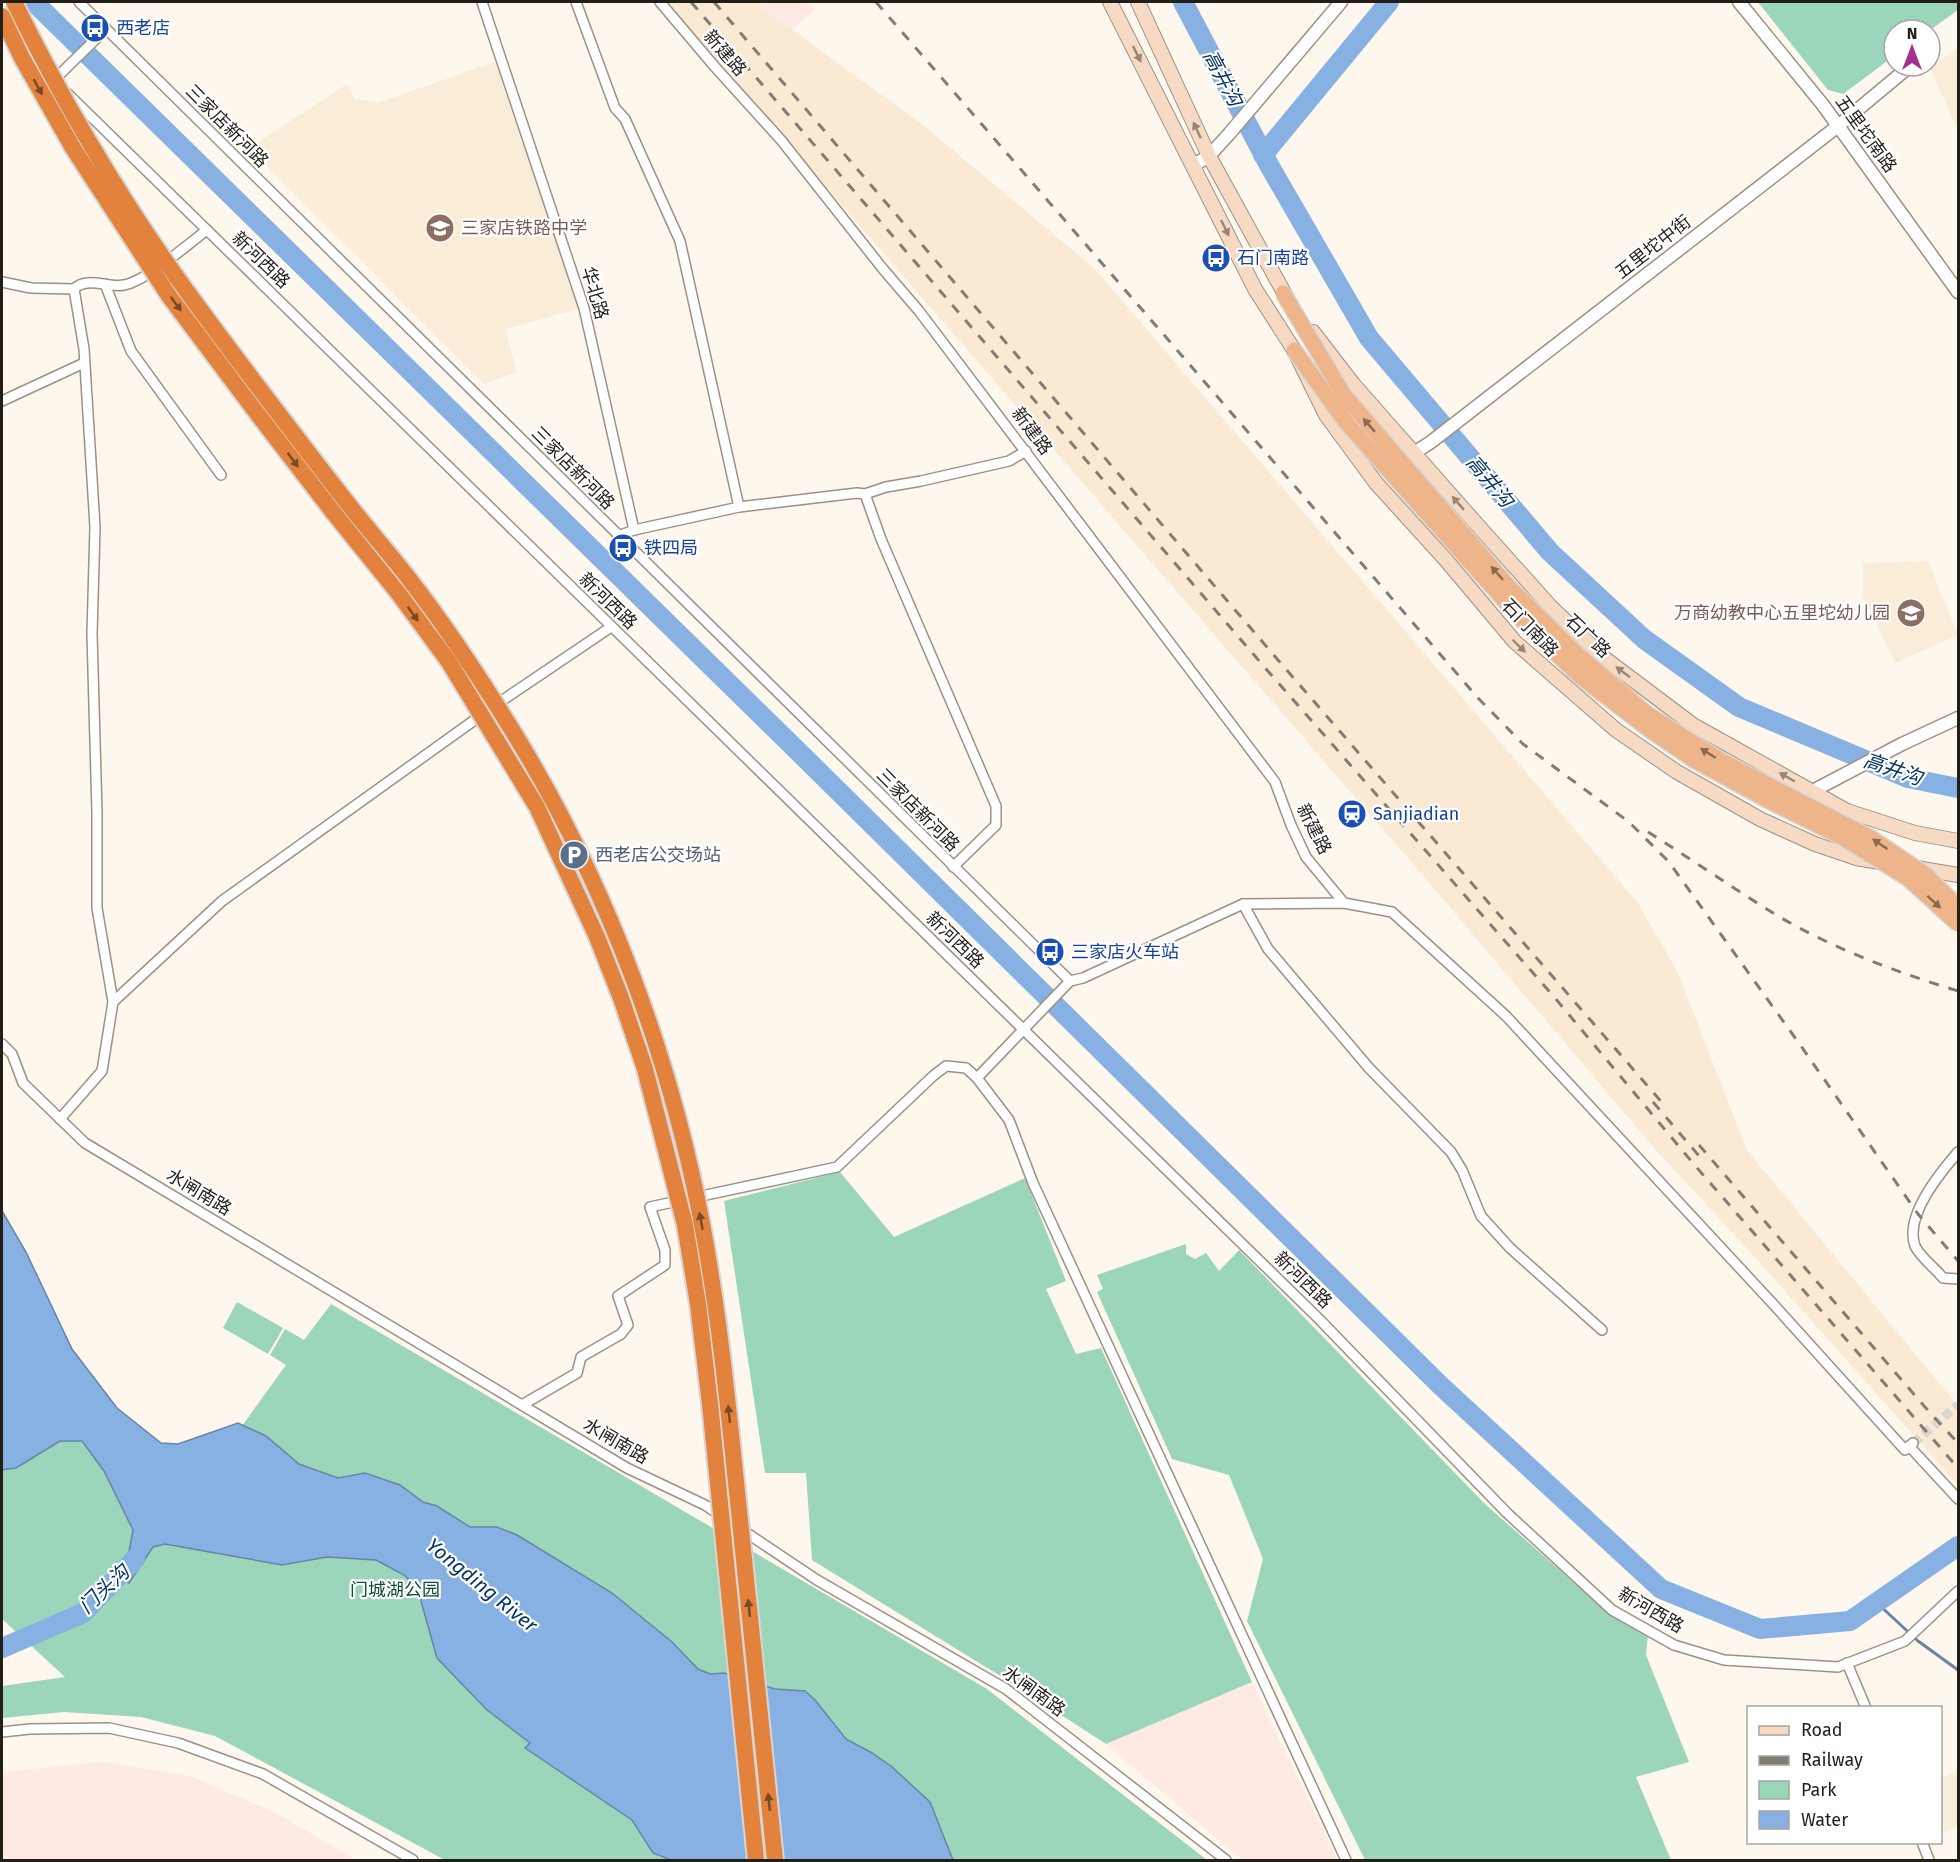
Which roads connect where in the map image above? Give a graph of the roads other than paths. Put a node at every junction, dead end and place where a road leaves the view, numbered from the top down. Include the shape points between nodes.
1 (14, 2) edge
2 (80, 2) edge
3 (482, 2) edge
4 (576, 2) edge
5 (660, 2) edge
6 (1110, 2) edge
7 (1138, 2) edge
8 (1341, 2) edge
9 (1739, 2) edge
10 (2, 16) edge
11 (2, 28) edge
12 (106, 29) junction
13 (1896, 78) edge
14 (54, 80) junction
15 (1838, 126) junction
16 (1209, 156) junction
17 (1194, 165) junction
18 (207, 230) junction
19 (2, 282) edge
20 (105, 284) junction
21 (74, 289) junction
22 (1959, 292) edge
23 (1283, 293) junction
24 (1294, 350) junction
25 (84, 363) junction
26 (2, 401) edge
27 (1026, 451) junction
28 (1414, 453) junction
29 (220, 475) dead end
30 (865, 494) junction
31 (739, 507) junction
32 (634, 530) junction
33 (618, 536) junction
34 (611, 627) junction
35 (1959, 718) edge
36 (1812, 792) junction
37 (1760, 819) junction
38 (1959, 841) edge
39 (953, 867) junction
40 (1959, 875) edge
41 (1344, 903) junction
42 (1243, 904) junction
43 (1959, 907) edge
44 (1959, 924) edge
45 (1070, 981) junction
46 (113, 1002) junction
47 (1023, 1030) junction
48 (2, 1044) edge
49 (977, 1078) junction
50 (60, 1119) junction
51 (1959, 1152) edge
52 (1959, 1279) edge
53 (1602, 1330) dead end
54 (522, 1405) junction
55 (1959, 1499) edge
56 (1959, 1591) edge
57 (1847, 1663) junction
58 (1866, 1706) edge
59 (2, 1732) edge
60 (1923, 1844) edge
61 (413, 1860) edge
62 (756, 1860) edge
63 (775, 1860) edge
64 (1226, 1860) edge
65 (1346, 1860) edge
66 (1929, 1860) edge

63 -> 1 highway, bridge via 728,1402 703,1232 680,1128 638,992 614,930 553,800 469,662 152,242 88,140
2 - 12 street, 三家店新河路
3 - 32 street, 华北路 via 584,308
4 - 31 street via 615,108 625,119 680,241
5 - 27 street, 新建路 via 781,140
6 -> 17 main road, 石门南路
16 -> 7 main road, 石门南路
8 - 16 street
9 - 15 street, 五里坨南路
10 -> 62 highway, bridge via 73,148 169,296 448,662 537,807 597,937 645,1069 685,1225 710,1404
11 - 14 street, 新河西路
12 - 14 street
12 - 33 street, 三家店新河路
13 - 15 street, 五里坨中街
14 - 18 street, 新河西路
15 - 22 street, 五里坨南路
15 - 28 street, 五里坨中街
16 - 17 street
16 - 23 main road, 石门南路
17 -> 24 main road, 石门南路 via 1255,289
18 - 20 street via 140,279 124,285
18 - 34 street, 新河西路
19 - 21 street via 31,288
20 - 21 street via 85,283
20 - 29 street via 130,351
21 - 25 street
23 - 28 main road, 石门南路 via 1353,384
43 -> 23 main road, 石广路, bridge via 1926,875 1871,838 1722,761 1646,714 1576,653 1508,586 1344,395
24 -> 37 main road, 石门南路 via 1326,415 1363,465 1515,642 1616,730 1677,772
24 -> 44 main road, 石广路, bridge via 1345,421 1529,628 1581,678 1694,760 1842,837 1909,879
25 - 26 street
25 - 46 street via 95,527 92,634 98,908
27 - 30 street via 1010,461
27 - 41 street, 新建路 via 1275,782 1306,857
36 -> 28 main road, 石门南路 via 1694,724 1604,658 1550,606
30 - 31 street
30 - 39 street via 880,539 996,806 996,825
31 - 32 street
32 - 33 street
33 - 39 street, 三家店新河路
34 - 46 street via 222,901
34 - 47 street, 新河西路
35 - 36 street
36 - 37 street
36 - 38 main road, 石门南路 via 1847,811
37 - 40 main road, 石门南路 via 1856,858
39 - 45 street, 三家店新河路
41 - 42 street
41 - 55 street via 1392,912 1506,1016 1905,1450 1911,1445
42 - 45 street
42 - 53 street via 1268,949 1369,1068 1451,1152 1481,1216 1510,1248
45 - 47 street
46 - 50 street via 102,1071
47 - 49 street
47 - 57 street, 新河西路 via 1320,1319 1507,1513 1612,1610 1674,1644 1724,1660 1838,1667
48 - 50 street, 水闸南路 via 12,1054 23,1083
49 - 54 street via 966,1068 946,1066 837,1167 650,1207 665,1250 665,1265 618,1296 628,1325 621,1334 581,1357 577,1373
49 - 65 street via 1010,1120 1033,1183
50 - 54 street, 水闸南路 via 85,1143
51 - 52 street via 1924,1198 1912,1229 1916,1248 1943,1278
54 - 64 street, 水闸南路 via 627,1468 705,1504 817,1580 1006,1689
56 - 57 street, 新河西路 via 1905,1641
57 - 58 street
59 - 61 street via 109,1728 178,1743 263,1774
60 - 66 street

